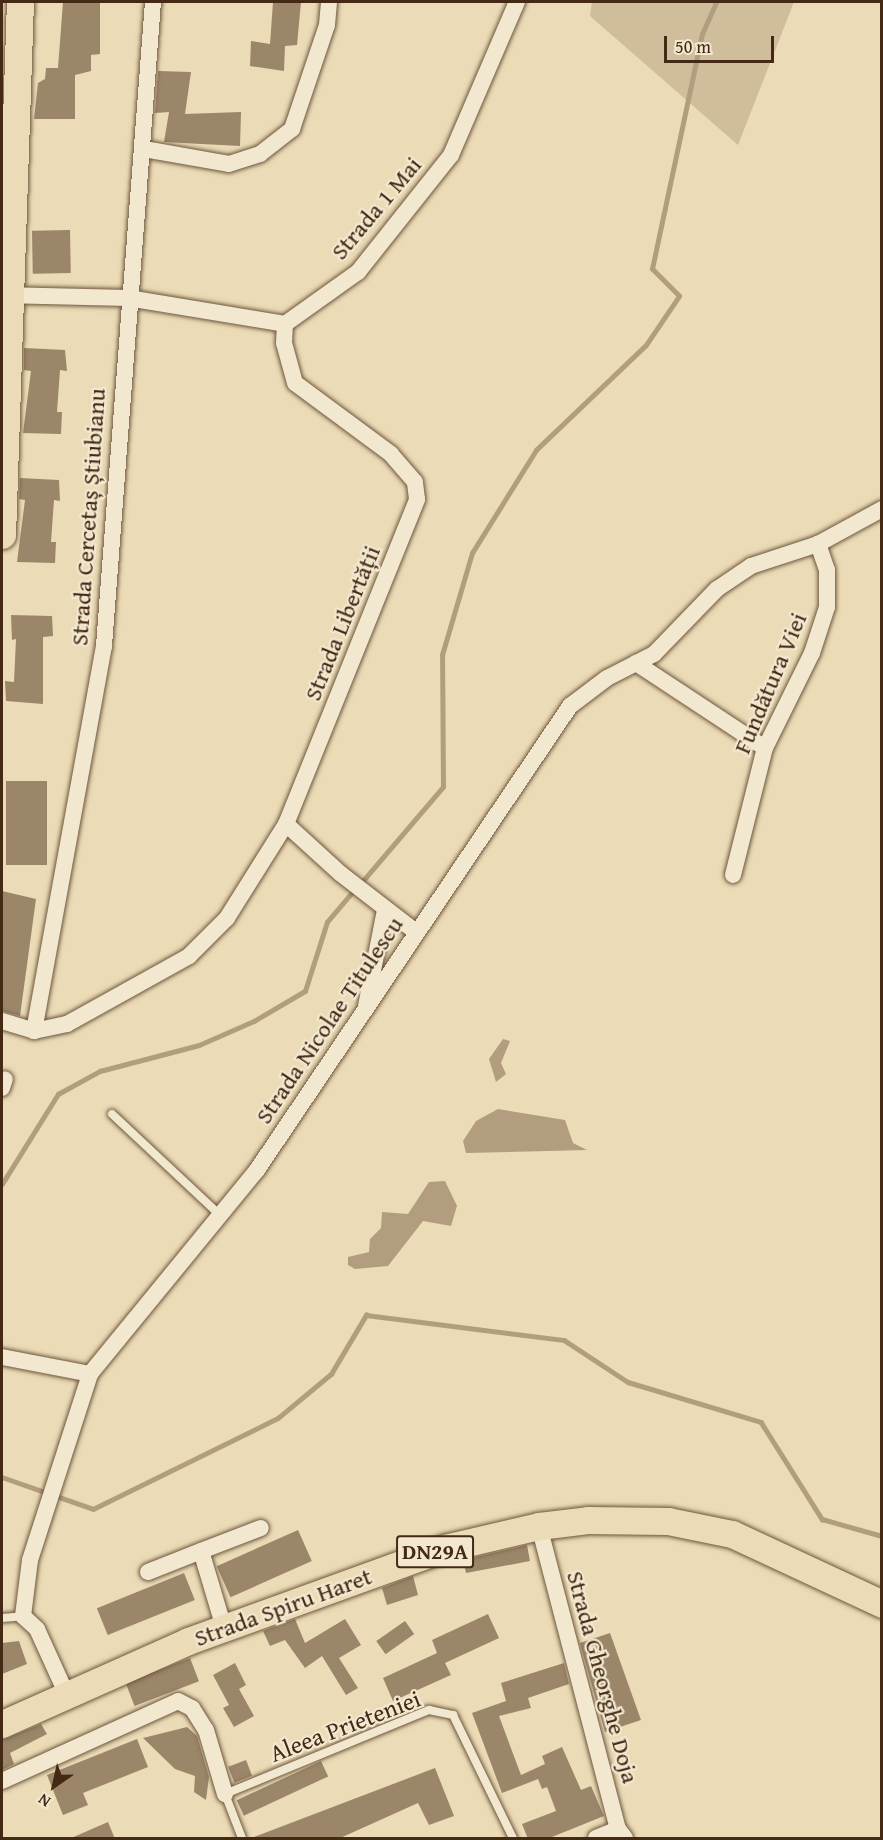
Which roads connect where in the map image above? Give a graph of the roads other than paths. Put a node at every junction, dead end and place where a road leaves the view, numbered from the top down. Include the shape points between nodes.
1 (20, 2) edge
2 (153, 2) edge
3 (328, 2) edge
4 (517, 2) edge
5 (144, 149) junction
6 (7, 208) edge
7 (4, 295) edge
8 (128, 298) junction
9 (285, 324) junction
10 (882, 509) edge
11 (2, 535) edge
12 (818, 544) junction
13 (636, 663) junction
14 (765, 748) junction
15 (286, 824) junction
16 (733, 875) dead end
17 (385, 910) junction
18 (416, 932) junction
19 (364, 1016) junction
20 (2, 1021) edge
21 (34, 1031) junction
22 (112, 1114) dead end
23 (219, 1214) junction
24 (2, 1357) edge
25 (90, 1374) junction
26 (539, 1526) junction
27 (261, 1528) dead end
28 (201, 1551) junction
29 (148, 1572) dead end
30 (882, 1604) edge
31 (23, 1616) junction
32 (2, 1618) edge
33 (224, 1628) junction
34 (66, 1693) junction
35 (2, 1724) edge
36 (2, 1781) edge
37 (225, 1794) junction
38 (621, 1834) edge
39 (242, 1839) edge
40 (513, 1839) edge
41 (596, 1839) edge

1 - 6 main road
2 - 5 street, Strada Cercetaș Știubianu
3 - 5 street via 327,25 292,129 260,154 229,164
4 - 9 street, Strada 1 Mai via 451,155 358,272
5 - 8 street, Strada Cercetaș Știubianu
6 - 7 main road
7 - 8 street
7 - 11 main road
8 - 9 street
8 - 21 street, Strada Cercetaș Știubianu via 104,646
9 - 15 street, Strada Libertății via 284,344 295,383 392,454 415,482 417,499
10 - 12 street, Strada Nicolae Titulescu
12 - 13 street, Strada Nicolae Titulescu via 751,566 717,589 654,654
12 - 14 street, Fundătura Viei via 827,570 827,607 812,653
13 - 14 street
13 - 18 street, Strada Nicolae Titulescu via 607,678 570,706
14 - 16 street, Fundătura Viei
15 - 17 street
15 - 21 street, Strada Libertății via 227,918 189,956 67,1024
17 - 18 street
17 - 19 street
18 - 19 street, Strada Nicolae Titulescu
19 - 23 street, Strada Nicolae Titulescu via 257,1170
20 - 21 street
22 - 23 lane
23 - 25 street, Strada Nicolae Titulescu
24 - 25 street
25 - 31 street, Strada Nicolae Titulescu via 30,1560
26 - 30 main road, Strada Spiru Haret / DN29A via 588,1520 668,1521 732,1534
26 - 33 main road, Strada Spiru Haret / DN29A via 445,1548
26 - 38 street, Strada Gheorghe Doja
27 - 28 street
28 - 29 street
28 - 33 street
31 - 32 lane
31 - 34 street via 37,1629
33 - 34 main road, Strada Spiru Haret / DN29A
34 - 35 main road, Strada Spiru Haret / DN29A
36 - 37 street via 178,1701 192,1708 210,1738
37 - 39 lane
37 - 40 lane, Aleea Prieteniei via 429,1710 453,1715
38 - 41 street

